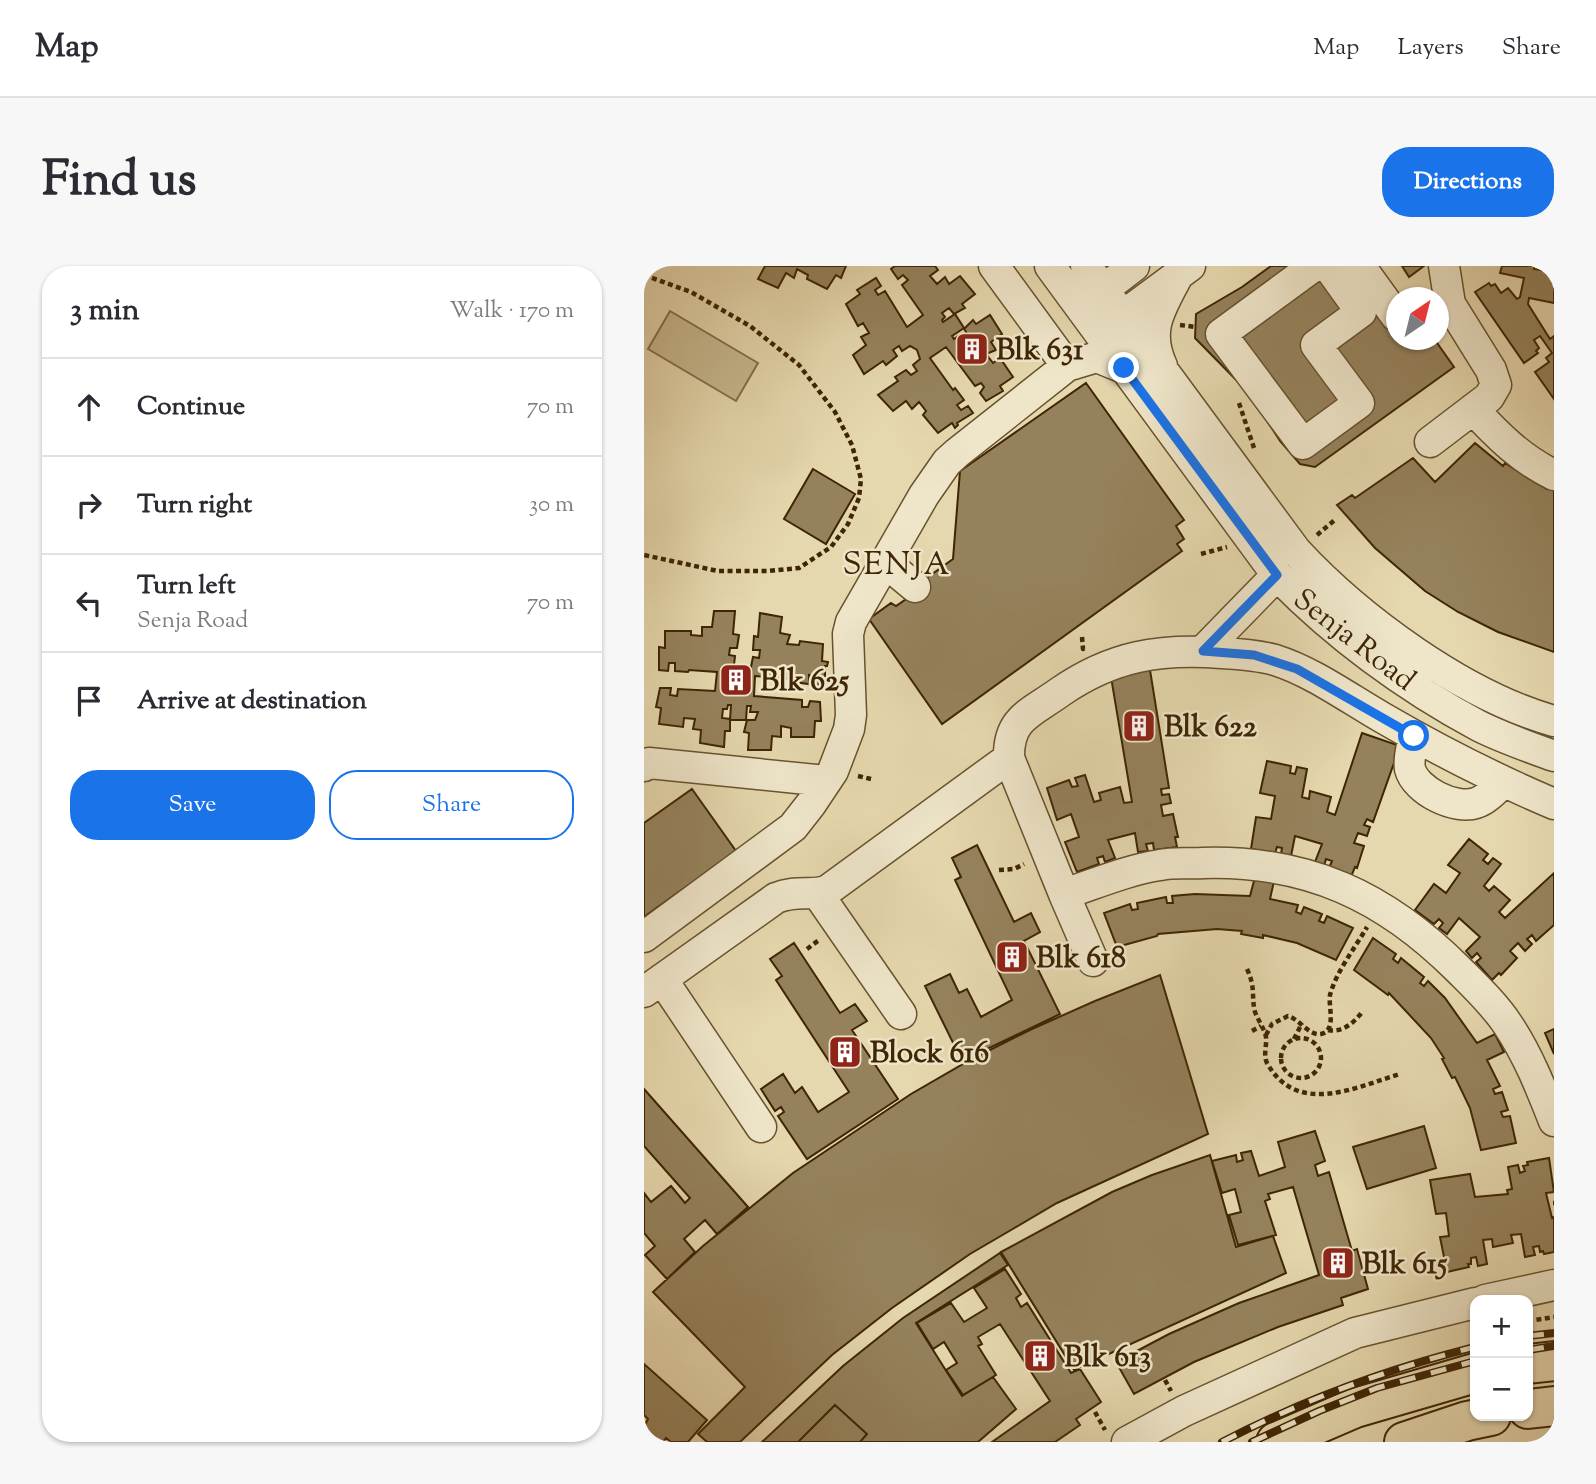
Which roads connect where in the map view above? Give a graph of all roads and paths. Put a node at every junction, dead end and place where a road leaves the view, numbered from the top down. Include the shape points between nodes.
1 (1050, 266) edge
2 (1134, 266) edge
3 (1444, 266) edge
4 (1183, 271) edge
5 (1009, 273) edge
6 (1345, 274) edge
7 (644, 275) edge
8 (1090, 288) edge
9 (1386, 308) edge
10 (1122, 316) junction
11 (1099, 334) junction
12 (1066, 366) junction
13 (1124, 368) junction
14 (1168, 379) junction
15 (1236, 396) dead end
16 (1473, 409) junction
17 (1430, 442) dead end
18 (1249, 450) dead end
19 (1554, 475) edge
20 (1336, 519) dead end
21 (1308, 524) dead end
22 (1317, 535) junction
23 (1324, 544) dead end
24 (1221, 548) dead end
25 (1201, 554) dead end
26 (644, 555) edge
27 (886, 563) junction
28 (1277, 575) junction
29 (915, 587) dead end
30 (1203, 651) junction
31 (1554, 721) edge
32 (1414, 736) junction
33 (1554, 756) edge
34 (1009, 758) junction
35 (644, 766) edge
36 (855, 776) dead end
37 (871, 779) dead end
38 (826, 781) junction
39 (1502, 783) junction
40 (1554, 804) edge
41 (818, 894) junction
42 (1063, 894) junction
43 (1380, 905) junction
44 (644, 937) edge
45 (1093, 961) dead end
46 (1247, 969) dead end
47 (653, 985) edge
48 (1362, 1012) dead end
49 (901, 1014) dead end
50 (1302, 1023) junction
51 (1261, 1026) junction
52 (1328, 1030) junction
53 (1252, 1031) dead end
54 (1266, 1035) junction
55 (1294, 1039) junction
56 (1281, 1060) junction
57 (1270, 1068) junction
58 (1400, 1074) dead end
59 (1554, 1121) edge
60 (761, 1127) dead end
61 (1554, 1285) edge
62 (1508, 1295) edge
63 (1470, 1304) edge
64 (1554, 1317) edge
65 (1533, 1320) edge
66 (1554, 1361) edge
67 (1533, 1363) edge
68 (1470, 1374) edge
69 (1165, 1380) dead end
70 (1168, 1386) dead end
71 (1554, 1406) edge
72 (1533, 1408) edge
73 (1095, 1412) dead end
74 (1470, 1420) edge
75 (1102, 1424) dead end
76 (1127, 1442) edge
77 (1276, 1442) edge
78 (1404, 1442) edge

1 - 8 street, Senja Road
2 - 8 street
3 - 16 street via 1450,304 1496,382 1489,397
4 - 10 street
4 - 14 street via 1161,308 1154,333 1156,354
5 - 12 street
6 - 6 street via 1361,312 1316,345 1359,403 1303,444 1221,334
6 - 9 street
7 - 26 path via 691,292 750,326 799,365 835,412 852,446 861,479 848,524 831,547 799,568 718,571
8 - 10 street, Senja Road
8 - 11 street, Senja Road
10 - 11 street
10 - 14 street, Senja Road
11 - 13 street, Senja Road
12 - 13 street via 1097,357
12 - 27 street via 1000,432 947,462
13 - 28 street, Senja Road
14 - 31 street, Senja Road via 1296,551 1350,605 1488,695
15 - 18 path via 1258,458
16 - 17 street
16 - 19 street via 1511,448
20 - 22 path
21 - 22 path
22 - 23 path
24 - 25 path
27 - 29 street
27 - 38 street via 851,622 851,715 841,752
28 - 30 street
28 - 33 street, Senja Road via 1326,623 1430,696 1480,726
30 - 32 street via 1254,655 1297,669
30 - 34 street via 1131,657 1081,678 1016,723 1009,740
32 - 39 street
32 - 39 street via 1411,771 1431,792 1449,801 1475,803
34 - 41 street
34 - 42 street
35 - 38 street
36 - 37 path
38 - 44 street via 793,827
39 - 40 street
41 - 47 street via 793,892 776,898
41 - 49 street
42 - 43 street via 1161,864 1239,862 1327,881
42 - 45 street
43 - 52 path via 1332,988
43 - 59 street via 1443,954 1507,1024 1529,1060
46 - 51 path
47 - 60 street
48 - 52 path via 1348,1027
50 - 52 path via 1315,1034
50 - 54 path via 1288,1016 1272,1024
50 - 55 path
51 - 53 path
51 - 54 path
54 - 57 path via 1265,1060
55 - 56 path via 1282,1051
55 - 56 path via 1312,1041 1321,1056 1320,1065 1308,1077 1299,1078 1291,1075
56 - 57 path
57 - 58 path via 1309,1096 1326,1096
61 - 62 street
63 - 76 street via 1355,1333
64 - 65 path
66 - 67 main road
68 - 77 main road via 1355,1408
69 - 70 path
71 - 72 main road
73 - 75 path
74 - 78 main road

